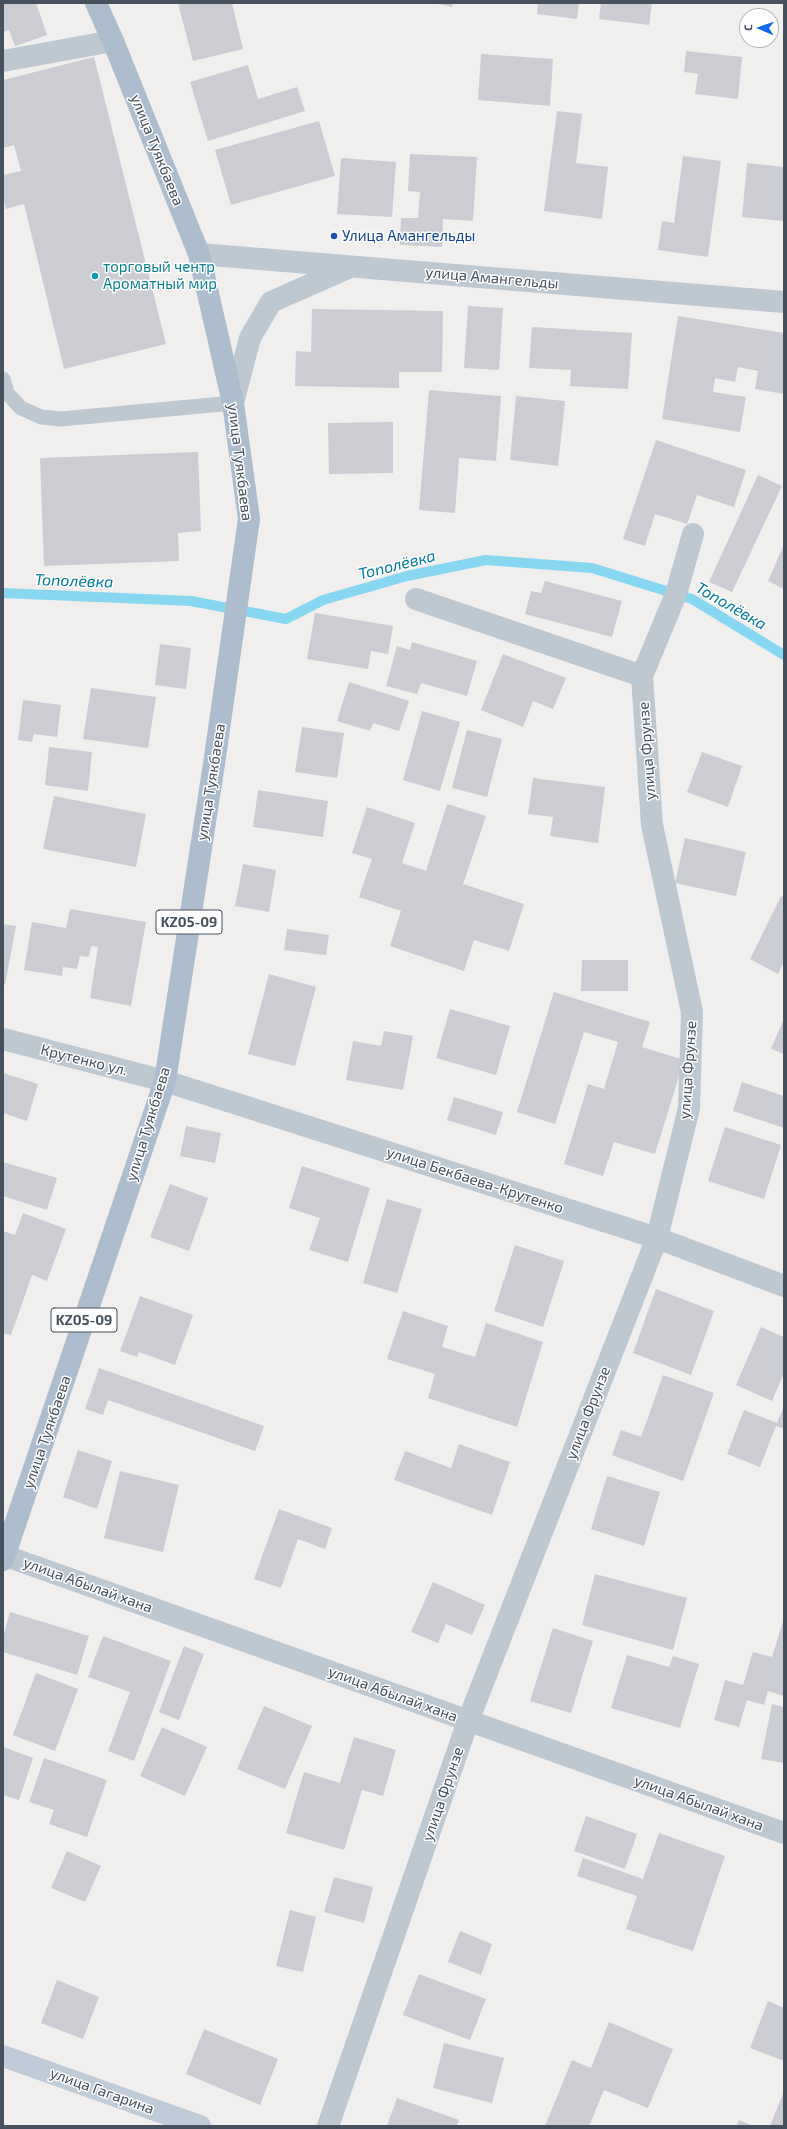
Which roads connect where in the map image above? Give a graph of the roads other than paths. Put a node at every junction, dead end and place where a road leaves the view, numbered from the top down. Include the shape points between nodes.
1 (96, 3) edge
2 (113, 41) junction
3 (3, 60) edge
4 (199, 254) junction
5 (350, 267) junction
6 (784, 302) edge
7 (3, 378) edge
8 (233, 402) junction
9 (692, 534) dead end
10 (416, 599) dead end
11 (642, 676) junction
12 (3, 1039) edge
13 (165, 1080) junction
14 (656, 1238) junction
15 (784, 1286) edge
16 (4, 1557) edge
17 (468, 1721) junction
18 (784, 1833) edge
19 (3, 2056) edge
20 (200, 2126) edge
21 (328, 2126) edge

1 - 2 main road, улица Туякбаева / KZ05-09
2 - 3 street
2 - 4 main road, улица Туякбаева / KZ05-09
4 - 5 street, улица Амангельды
4 - 8 main road, улица Туякбаева / KZ05-09
5 - 6 street, улица Амангельды
5 - 8 street via 271,302 250,338
7 - 8 lane via 7,393 22,408 41,417 61,419
8 - 13 main road, улица Туякбаева / KZ05-09 via 249,519
9 - 11 street, улица Фрунзе via 676,594
10 - 11 street
11 - 14 street, улица Фрунзе via 652,825 692,1012 689,1108
12 - 13 street, Крутенко ул.
13 - 14 street, улица Бекбаева-Крутенко
13 - 16 main road, улица Туякбаева / KZ05-09
14 - 15 street, улица Бекбаева-Крутенко
14 - 17 street, улица Фрунзе
16 - 17 street, улица Абылай хана
17 - 18 street, улица Абылай хана
17 - 21 street, улица Фрунзе
19 - 20 main road, улица Гагарина

